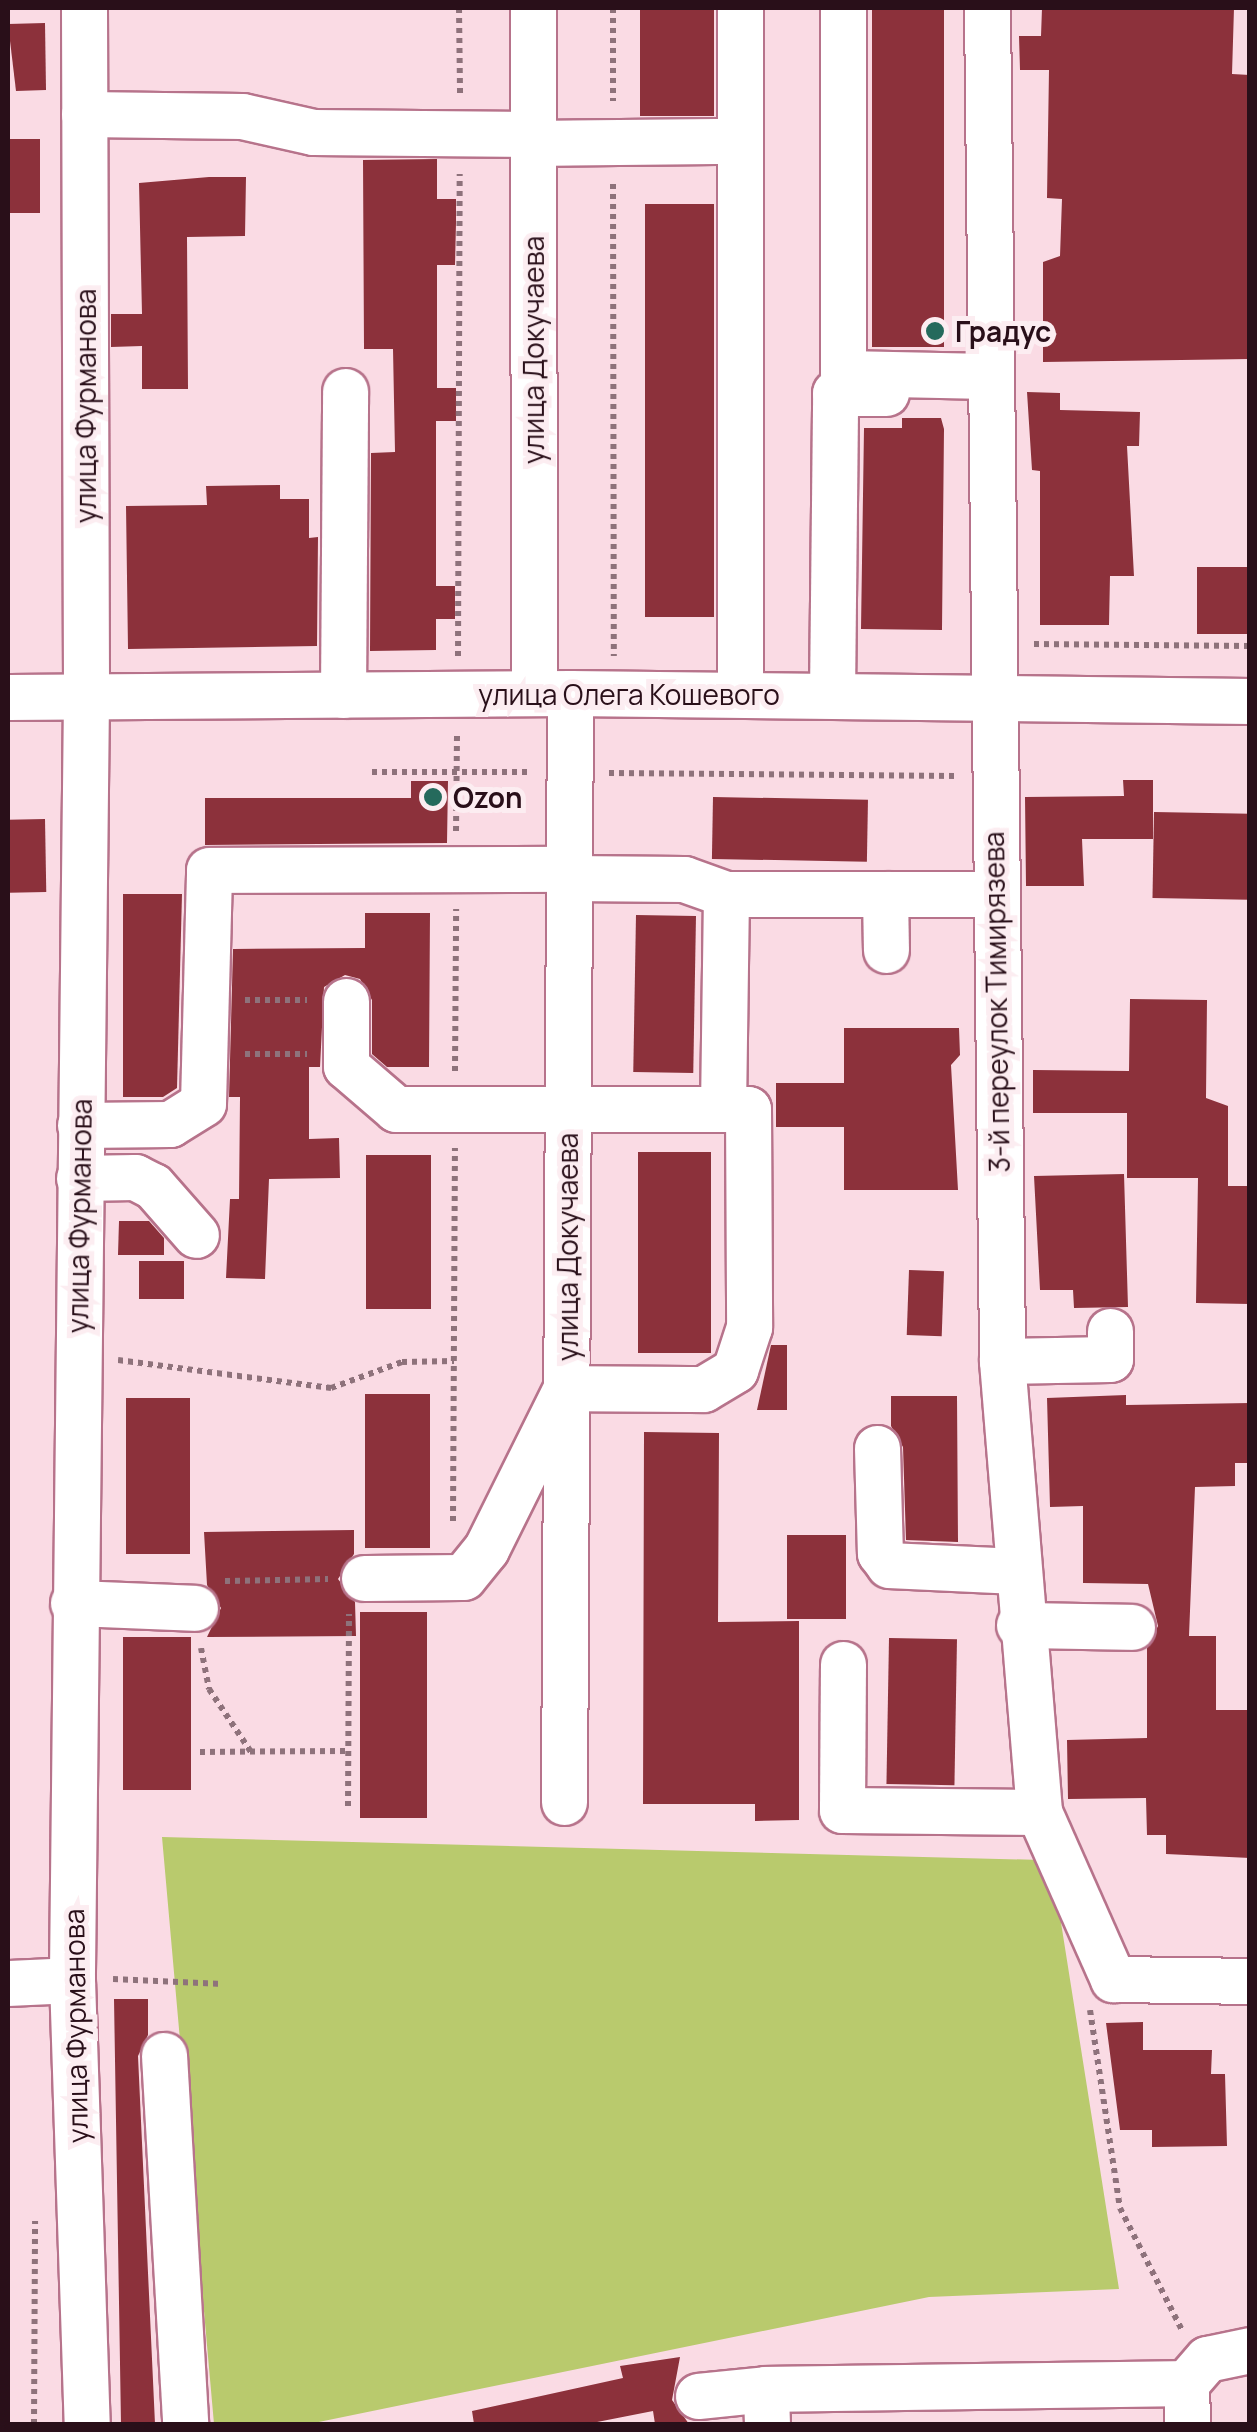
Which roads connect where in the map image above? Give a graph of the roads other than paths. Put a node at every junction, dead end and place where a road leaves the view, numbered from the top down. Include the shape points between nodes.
1 (84, 8) edge
2 (533, 8) edge
3 (740, 8) edge
4 (843, 8) edge
5 (988, 8) edge
6 (84, 114) junction
7 (532, 138) junction
8 (740, 141) junction
9 (990, 376) junction
10 (345, 391) dead end
11 (938, 394) dead end
12 (552, 693) junction
13 (740, 694) junction
14 (342, 695) junction
15 (832, 695) junction
16 (8, 697) edge
17 (994, 697) junction
18 (86, 698) junction
19 (1250, 701) edge
20 (569, 873) junction
21 (726, 894) junction
22 (885, 894) junction
23 (994, 894) junction
24 (886, 950) dead end
25 (346, 1001) road end
26 (568, 1108) junction
27 (723, 1109) junction
28 (80, 1125) junction
29 (80, 1178) junction
30 (196, 1235) dead end
31 (1110, 1331) dead end
32 (1002, 1361) junction
33 (566, 1388) junction
34 (877, 1448) dead end
35 (1016, 1571) junction
36 (357, 1578) road end
37 (73, 1604) junction
38 (195, 1608) road end
39 (1019, 1625) junction
40 (1132, 1627) dead end
41 (842, 1664) dead end
42 (564, 1802) dead end
43 (1039, 1812) junction
44 (72, 1980) junction
45 (1250, 1981) edge
46 (8, 1983) edge
47 (164, 2056) dead end
48 (1207, 2379) edge
49 (698, 2396) dead end
50 (766, 2407) edge
51 (86, 2424) edge
52 (185, 2424) edge

1 - 6 street, улица Фурманова
2 - 7 street, улица Докучаева
3 - 8 street
4 - 9 street via 844,374
5 - 9 street, 3-й переулок Тимирязева
6 - 7 street
6 - 18 street, улица Фурманова
7 - 8 street
7 - 12 street, улица Докучаева
8 - 13 street
9 - 17 street, 3-й переулок Тимирязева
10 - 14 street
11 - 15 street via 835,393
12 - 13 street, улица Олега Кошевого
12 - 14 street, улица Олега Кошевого
12 - 20 street, улица Докучаева via 569,773
13 - 15 street, улица Олега Кошевого
14 - 18 street, улица Олега Кошевого
15 - 17 street, улица Олега Кошевого
16 - 18 street, улица Олега Кошевого
17 - 19 street, улица Олега Кошевого
17 - 23 street, 3-й переулок Тимирязева
18 - 28 street, улица Фурманова
20 - 21 street via 684,879
20 - 26 street, улица Докучаева
20 - 28 street via 208,870 208,1090 191,1115 154,1126
21 - 22 street
21 - 27 street
22 - 23 street
22 - 24 street
23 - 32 street, 3-й переулок Тимирязева
25 - 26 street via 346,1066 396,1109
26 - 27 street
26 - 33 street, улица Докучаева
27 - 33 street via 748,1110 749,1328 735,1370 703,1389
28 - 29 street, улица Фурманова
29 - 30 street via 135,1177 153,1186
29 - 37 street, улица Фурманова
31 - 32 street via 1110,1359
32 - 35 street, 3-й переулок Тимирязева
33 - 36 street via 486,1549 464,1578
33 - 42 street, улица Докучаева
34 - 35 street via 880,1553 890,1565
35 - 39 street, 3-й переулок Тимирязева
37 - 38 street
37 - 44 street, улица Фурманова
39 - 40 street
39 - 43 street, 3-й переулок Тимирязева
41 - 43 street via 842,1810
43 - 45 street, 3-й переулок Тимирязева via 1113,1978
44 - 46 street
44 - 51 street, улица Фурманова
47 - 52 street
48 - 50 street
49 - 50 street

